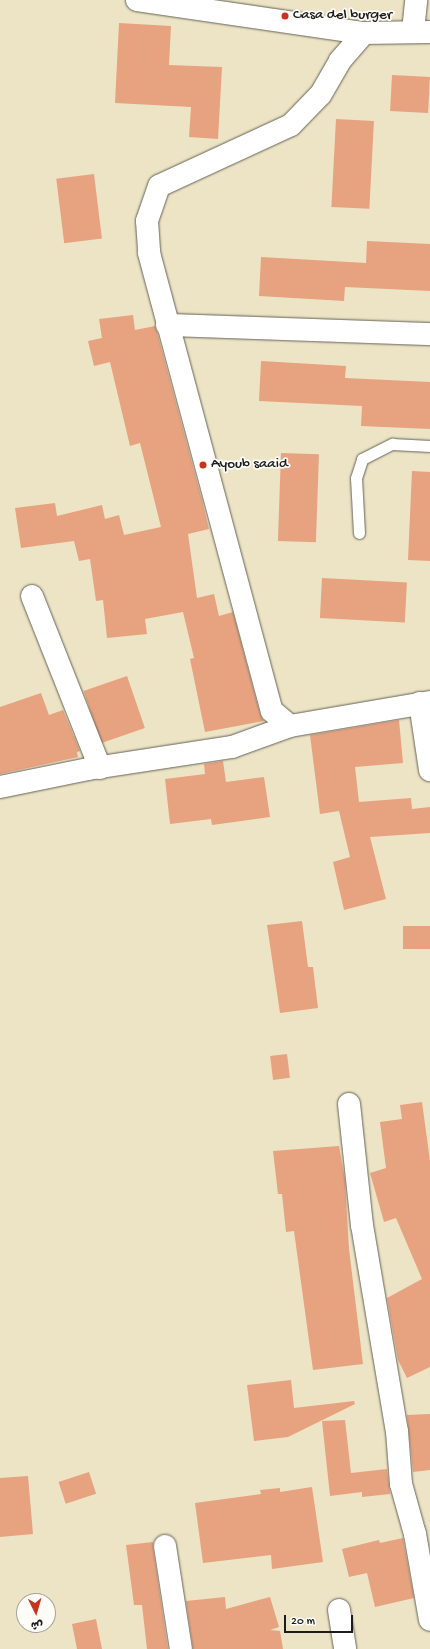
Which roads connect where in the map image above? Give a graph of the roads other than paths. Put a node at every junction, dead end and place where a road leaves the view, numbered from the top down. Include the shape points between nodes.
1 (137, 0) edge
2 (416, 0) edge
3 (422, 31) edge
4 (364, 33) junction
5 (168, 325) junction
6 (430, 334) edge
7 (430, 446) edge
8 (359, 533) dead end
9 (32, 596) dead end
10 (425, 702) edge
11 (290, 726) junction
12 (100, 768) junction
13 (430, 770) edge
14 (0, 787) edge
15 (349, 1104) dead end
16 (165, 1546) dead end
17 (338, 1610) dead end
18 (430, 1620) edge
19 (180, 1649) edge
20 (345, 1649) edge

1 - 4 street
2 - 3 street
3 - 4 street
4 - 5 street via 340,61 320,95 291,125 159,186 147,221 149,253
5 - 6 street
5 - 11 street via 272,711
7 - 8 lane via 392,444 362,459 356,478
9 - 12 street
10 - 11 street
10 - 13 street
11 - 12 street via 232,747
12 - 14 street
15 - 18 street via 362,1225 397,1431 401,1484 415,1534
16 - 19 street
17 - 20 street

